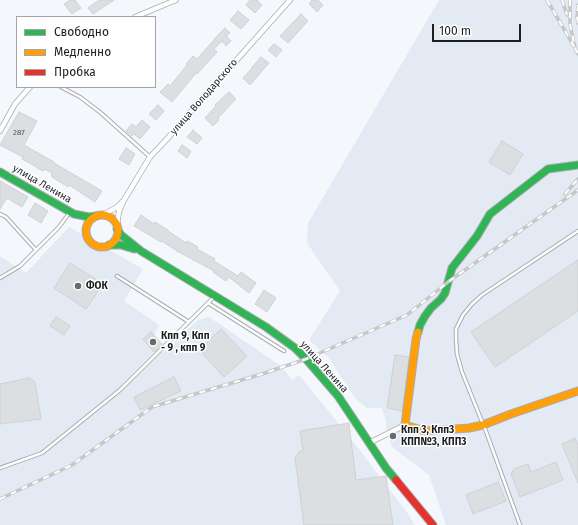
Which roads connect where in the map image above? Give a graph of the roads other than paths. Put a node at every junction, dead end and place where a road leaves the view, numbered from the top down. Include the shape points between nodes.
1 (176, 0) edge
2 (290, 0) edge
3 (137, 16) edge
4 (29, 88) edge
5 (63, 88) edge
6 (0, 131) edge
7 (150, 157) junction
8 (578, 165) edge
9 (0, 172) edge
10 (124, 200) junction
11 (72, 213) junction
12 (0, 214) edge
13 (100, 215) junction
14 (117, 227) junction
15 (578, 231) edge
16 (86, 232) junction
17 (109, 245) junction
18 (36, 250) junction
19 (141, 251) junction
20 (117, 276) dead end
21 (0, 278) edge
22 (215, 296) junction
23 (208, 303) junction
24 (189, 322) junction
25 (284, 350) dead end
26 (578, 391) edge
27 (405, 425) junction
28 (483, 425) junction
29 (370, 443) junction
30 (0, 468) edge
31 (433, 525) edge
32 (520, 525) edge

1 - 3 street
2 - 7 street, улица Володарского
4 - 6 street via 15,104
5 - 7 lane via 101,113
7 - 10 street, улица Володарского
8 - 27 street via 548,169 490,214 477,236 452,268 445,293 424,316 420,325
9 - 11 street, улица Ленина
10 - 13 street via 117,207
10 - 14 street via 119,211
11 - 13 street
11 - 16 street via 83,224
11 - 18 lane
12 - 18 lane via 6,217
13 - 14 street via 111,218
13 - 16 street via 88,222
14 - 17 street via 116,238
14 - 19 street via 127,240
15 - 28 lane via 482,295 463,315 456,329 457,354 462,372
16 - 17 street via 94,244
17 - 19 street via 121,245
18 - 21 lane via 20,266
19 - 22 street, улица Ленина
20 - 24 lane
22 - 23 lane
22 - 29 street, улица Ленина via 295,348 338,396
23 - 24 lane
23 - 25 lane
24 - 30 lane via 120,390 42,453
26 - 28 street
27 - 28 street via 425,431
27 - 29 street
28 - 32 lane
29 - 31 street, улица Ленина via 394,478

